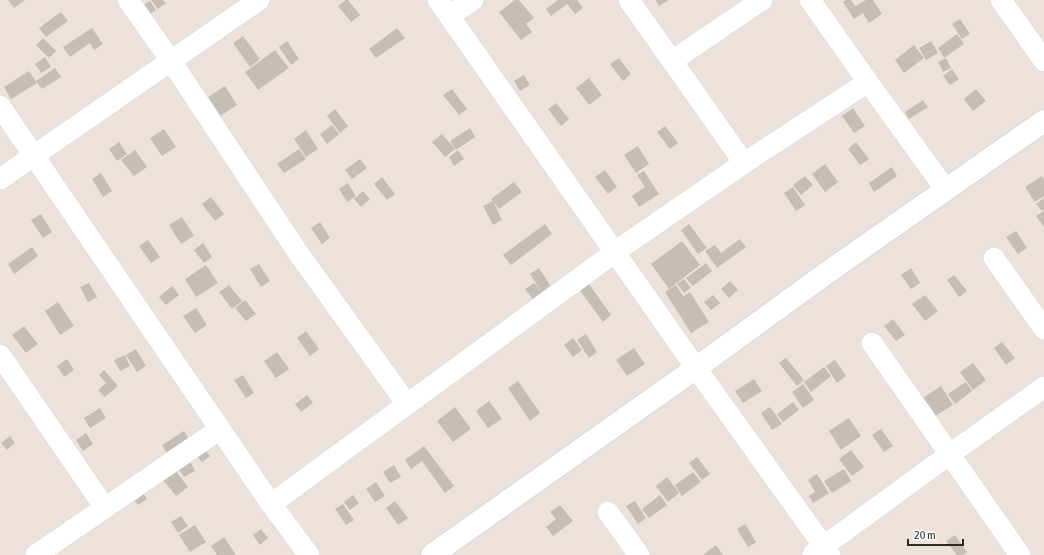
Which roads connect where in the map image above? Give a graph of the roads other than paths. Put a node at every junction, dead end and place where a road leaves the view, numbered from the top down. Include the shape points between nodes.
1 (128, 0) edge
2 (259, 0) edge
3 (473, 0) edge
4 (628, 0) edge
5 (762, 0) edge
6 (810, 0) edge
7 (1001, 0) edge
8 (444, 8) edge
9 (1044, 60) edge
10 (171, 61) junction
11 (672, 61) junction
12 (868, 82) junction
13 (0, 106) edge
14 (1044, 121) edge
15 (34, 156) junction
16 (744, 163) junction
17 (0, 179) edge
18 (946, 190) junction
19 (615, 252) junction
20 (994, 258) dead end
21 (1044, 330) edge
22 (872, 343) dead end
23 (0, 355) edge
24 (696, 368) junction
25 (1044, 387) edge
26 (407, 404) junction
27 (220, 429) junction
28 (950, 454) junction
29 (271, 504) junction
30 (105, 508) junction
31 (608, 512) dead end
32 (822, 552) edge
33 (436, 554) edge
34 (36, 555) edge
35 (309, 555) edge
36 (639, 555) edge
37 (1020, 555) edge

1 - 10 street
2 - 10 street
3 - 8 street
4 - 11 street
5 - 11 street
6 - 12 street
7 - 9 street
8 - 19 street
10 - 15 street
10 - 26 street via 299,254
11 - 16 street
12 - 16 street
12 - 18 street
13 - 15 street
14 - 18 street
15 - 17 street
15 - 27 street
16 - 19 street
18 - 24 street
19 - 24 street
19 - 26 street
20 - 21 street
22 - 28 street
23 - 30 street
24 - 32 street
24 - 33 street
25 - 28 street
26 - 29 street
27 - 29 street
27 - 30 street
28 - 32 street
28 - 37 street
29 - 35 street
30 - 34 street
31 - 36 street

